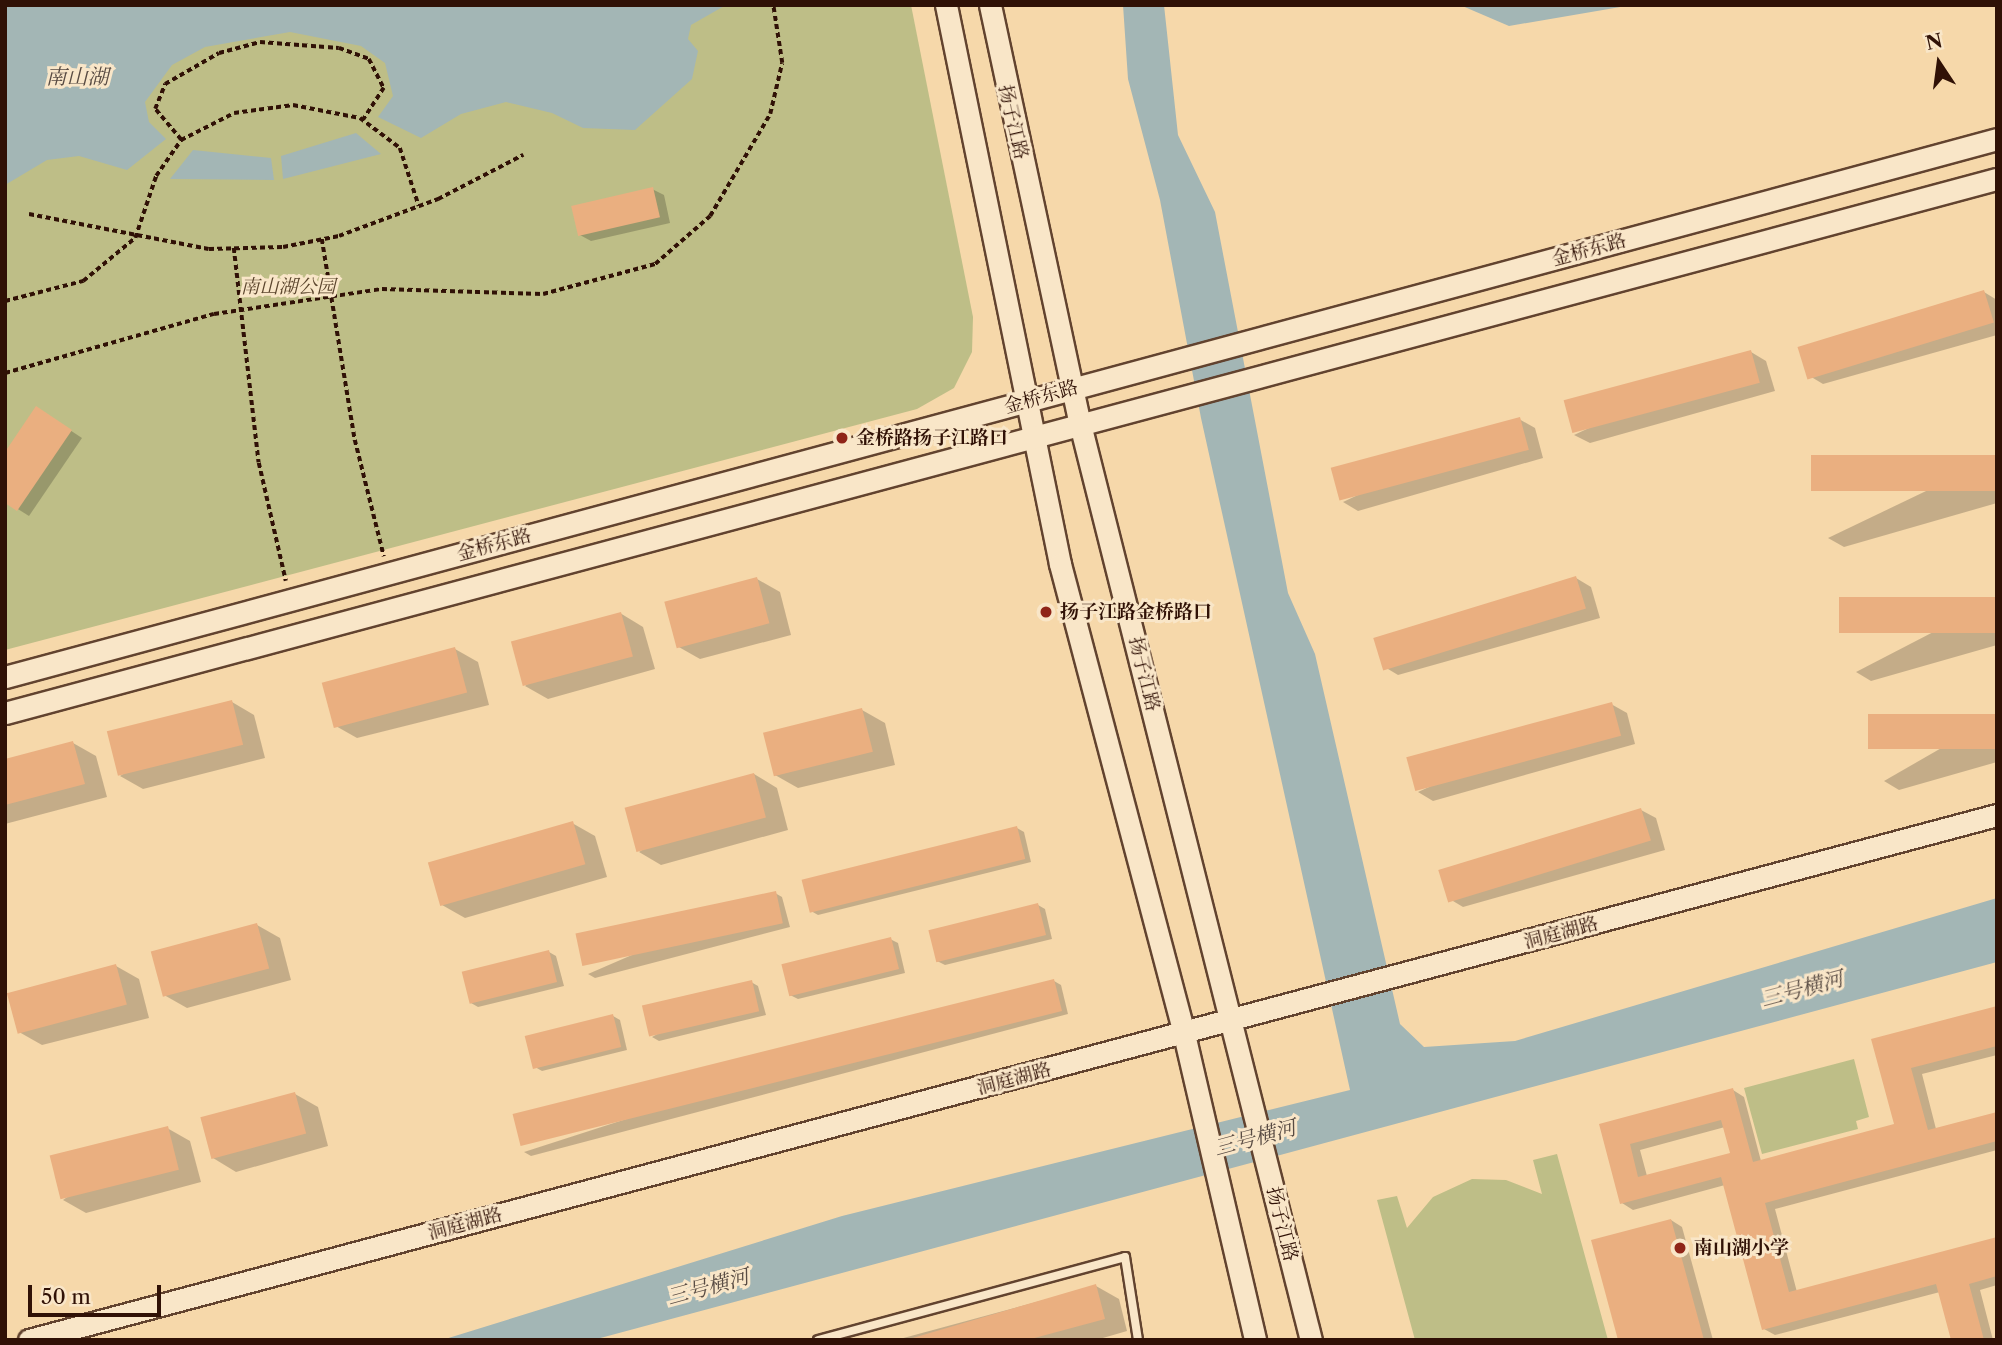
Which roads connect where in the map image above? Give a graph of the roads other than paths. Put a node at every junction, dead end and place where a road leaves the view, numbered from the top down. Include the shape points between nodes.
1 (946, 5) edge
2 (990, 5) edge
3 (1997, 139) edge
4 (1997, 179) edge
5 (1072, 388) junction
6 (1028, 401) junction
7 (1080, 424) junction
8 (1035, 436) junction
9 (5, 677) edge
10 (5, 713) edge
11 (1997, 815) edge
12 (1233, 1021) junction
13 (1184, 1034) junction
14 (29, 1340) edge
15 (818, 1340) edge
16 (1138, 1340) edge
17 (1255, 1340) edge
18 (1311, 1340) edge

1 - 6 street
2 - 5 street, 扬子江路
3 - 5 street, 金桥东路
4 - 7 street, 金桥东路
5 - 6 street, 金桥东路
5 - 7 street, 扬子江路
6 - 8 street
6 - 9 street, 金桥东路
7 - 8 street, 金桥东路
7 - 12 street, 扬子江路
8 - 10 street, 金桥东路
8 - 13 street via 1060,564
11 - 12 street, 洞庭湖路
12 - 13 street, 洞庭湖路
12 - 18 street, 扬子江路
13 - 14 street, 洞庭湖路
13 - 17 street
15 - 16 lane via 1125,1257

